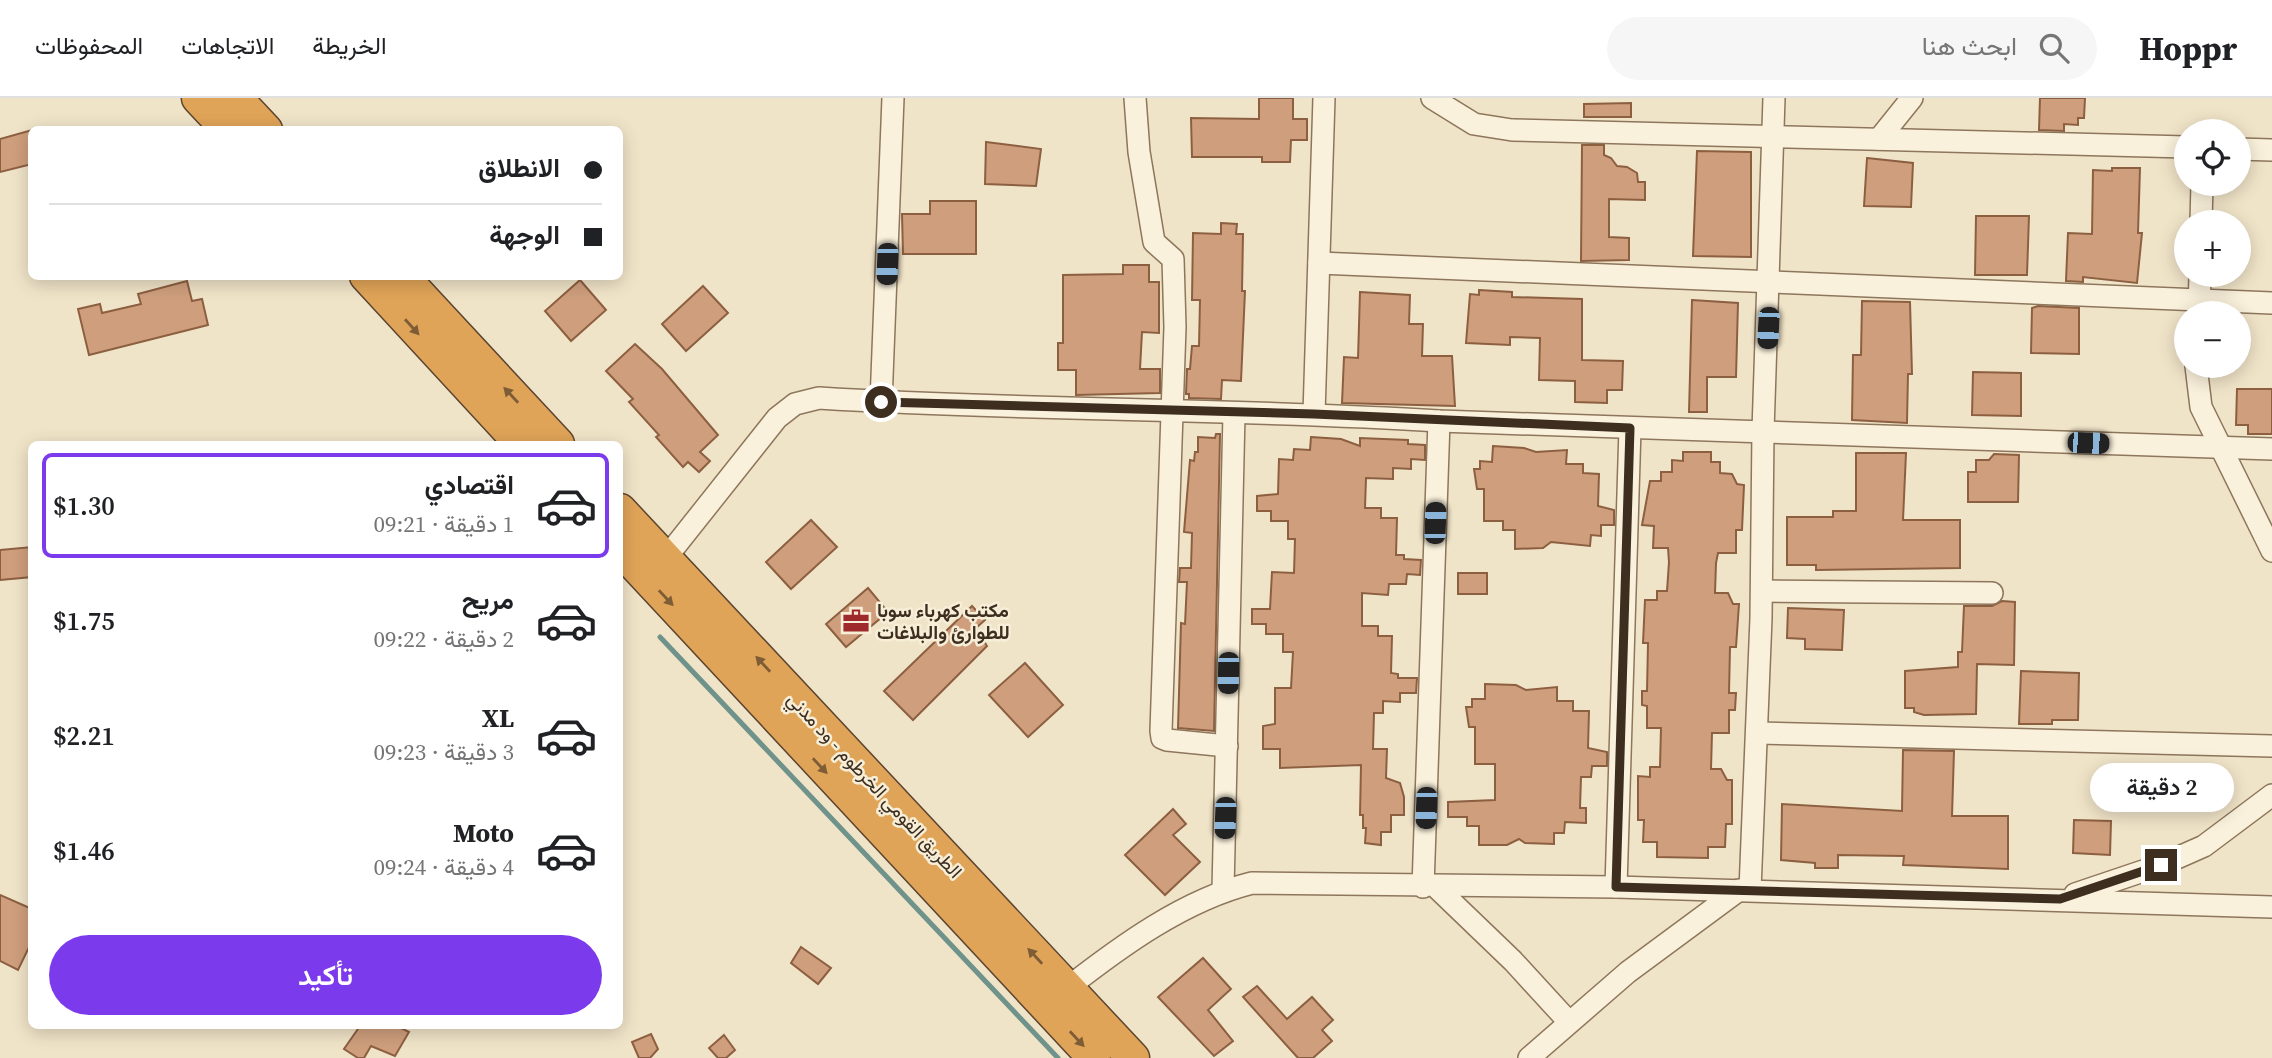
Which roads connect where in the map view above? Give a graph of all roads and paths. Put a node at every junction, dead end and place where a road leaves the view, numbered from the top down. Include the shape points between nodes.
1 (198, 98) edge
2 (236, 98) edge
3 (893, 98) edge
4 (1135, 98) edge
5 (1324, 98) edge
6 (1432, 98) edge
7 (1774, 98) edge
8 (1912, 98) edge
9 (224, 126) edge
10 (262, 126) edge
11 (1773, 136) junction
12 (1879, 139) junction
13 (2174, 147) edge
14 (2251, 149) edge
15 (2272, 150) edge
16 (1319, 263) junction
17 (370, 280) edge
18 (406, 280) edge
19 (1770, 284) junction
20 (2272, 303) edge
21 (2251, 304) edge
22 (2174, 306) edge
23 (2197, 378) edge
24 (881, 402) junction
25 (1170, 412) junction
26 (1234, 414) junction
27 (1314, 414) junction
28 (1439, 421) junction
29 (1630, 428) junction
30 (1763, 431) junction
31 (518, 441) edge
32 (555, 441) edge
33 (2223, 448) junction
34 (2272, 449) edge
35 (623, 513) edge
36 (2272, 551) edge
37 (623, 552) edge
38 (665, 559) junction
39 (1762, 591) junction
40 (1992, 593) dead end
41 (1757, 733) junction
42 (1227, 746) junction
43 (2272, 746) edge
44 (2272, 795) edge
45 (1429, 887) junction
46 (1616, 887) junction
47 (1223, 890) junction
48 (1744, 890) junction
49 (2060, 899) junction
50 (2272, 907) edge
51 (1066, 989) junction
52 (1569, 1022) junction
53 (1094, 1058) edge
54 (1133, 1058) edge
55 (1530, 1058) edge

1 - 9 highway
2 - 10 highway
3 - 24 street
4 - 25 street via 1154,242 1173,258
5 - 16 street
6 - 11 street via 1474,124 1512,130
7 - 11 street
8 - 12 street
11 - 12 street
11 - 19 street
12 - 13 street
14 - 15 street
16 - 19 street
16 - 27 street
17 -> 31 highway
32 -> 18 highway
19 - 22 street
19 - 30 street
20 - 21 street
23 - 33 street via 2201,407
24 - 25 street
24 - 38 street via 818,398 795,404 777,418
25 - 26 street
25 - 42 street via 1162,738
26 - 27 street
26 - 42 street
27 - 28 street
28 - 29 street
28 - 45 street
29 - 30 street
29 - 46 street
30 - 33 street
30 - 39 street
33 - 34 street
33 - 36 street
35 - 38 highway, الطريق القومي الخرطوم - ود مدني
37 -> 53 highway, الطريق القومي الخرطوم - ود مدني
51 -> 38 highway, الطريق القومي الخرطوم - ود مدني
39 - 40 street
39 - 41 street
41 - 43 street
41 - 48 street
42 - 47 street
44 - 49 street via 2204,846
45 - 46 street
45 - 47 street via 1291,881
45 - 52 street via 1522,970
46 - 48 street
47 - 51 street via 1164,922
48 - 49 street
48 - 52 street via 1628,972
49 - 50 street
51 - 54 highway, الطريق القومي الخرطوم - ود مدني
52 - 55 street

